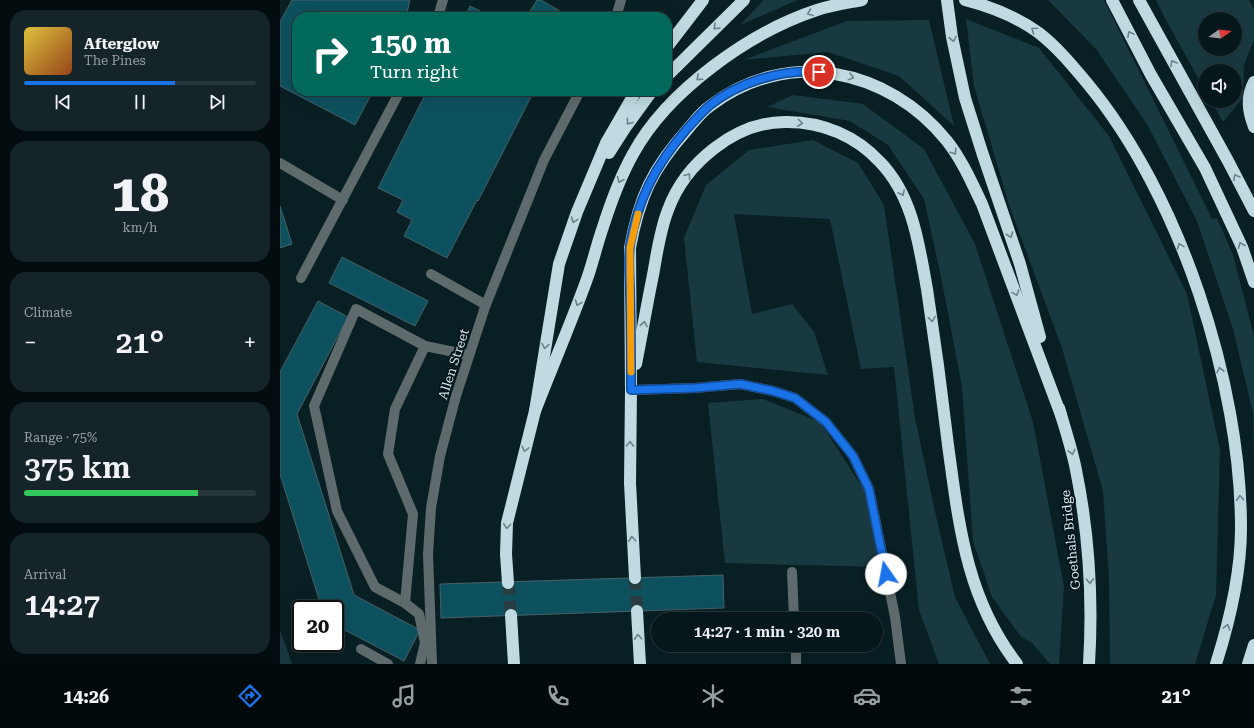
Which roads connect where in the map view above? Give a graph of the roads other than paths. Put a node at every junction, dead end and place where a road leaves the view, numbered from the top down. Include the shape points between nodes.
1 (442, 0) edge
2 (621, 0) edge
3 (703, 0) edge
4 (744, 0) edge
5 (862, 0) edge
6 (947, 0) edge
7 (965, 0) edge
8 (1112, 0) edge
9 (1139, 0) edge
10 (439, 12) edge
11 (617, 12) edge
12 (672, 40) edge
13 (672, 71) edge
14 (1254, 82) edge
15 (397, 96) edge
16 (577, 96) edge
17 (633, 96) edge
18 (648, 96) edge
19 (1254, 127) edge
20 (280, 163) edge
21 (589, 184) junction
22 (343, 200) junction
23 (1254, 211) edge
24 (431, 274) dead end
25 (301, 278) dead end
26 (1254, 282) edge
27 (486, 305) junction
28 (425, 346) junction
29 (469, 356) junction
30 (631, 390) junction
31 (535, 411) junction
32 (1061, 415) junction
33 (792, 572) dead end
34 (635, 578) tunnel mouth
35 (508, 583) tunnel mouth
36 (405, 603) junction
37 (637, 611) tunnel mouth
38 (794, 612) edge
39 (511, 615) tunnel mouth
40 (1254, 645) edge
41 (361, 649) dead end
42 (796, 652) edge
43 (388, 664) edge
44 (420, 664) edge
45 (432, 664) edge
46 (514, 664) edge
47 (640, 664) edge
48 (796, 664) edge
49 (900, 664) edge
50 (1017, 664) edge
51 (1089, 664) edge
52 (1216, 664) edge
53 (1248, 664) edge

1 - 10 street
2 - 11 street
3 - 12 highway
4 -> 13 highway
5 -> 31 highway via 817,10 775,28 708,69 663,112 633,153 622,176 605,219 588,278
6 -> 32 highway via 955,52 966,98 1020,264
52 -> 7 highway via 1235,589 1241,530 1238,470 1219,364 1187,262 1147,174 1114,117 1093,90 1064,56 1023,22 1004,12
26 -> 8 highway via 1239,241 1205,168 1151,75
23 -> 9 highway
14 - 19 highway via 1248,104
15 - 22 street
16 - 27 street, Allen Street via 544,160
17 - 21 highway via 606,143
18 -> 21 highway
20 - 22 street
21 -> 31 highway via 559,264
22 - 25 street
24 - 27 street
27 - 29 street, Allen Street
28 - 29 street
28 - 36 street via 395,409 388,454 413,514
28 - 36 street via 356,308 314,406 337,511 375,587
29 - 45 street, Allen Street via 440,456 430,508 428,554
30 -> 32 highway via 630,248 639,207 660,163 709,106 742,86 785,73 829,72 852,77 891,93 911,106 947,141 982,204
34 -> 30 highway via 630,483
30 - 49 street via 740,384 795,398 826,422 853,456 869,489 895,617
30 -> 50 highway via 657,251 668,209 697,164 710,151 732,137 768,124 812,124 827,127 855,140 889,172 903,195 913,223 932,320 963,547 988,617
31 -> 35 highway via 507,523
32 -> 51 highway, Goethals Bridge via 1076,469 1085,527 1091,612
33 - 38 street
36 - 44 street via 419,614 425,643
47 -> 37 highway
39 - 46 highway
40 - 53 highway
41 - 43 street
42 - 48 street

